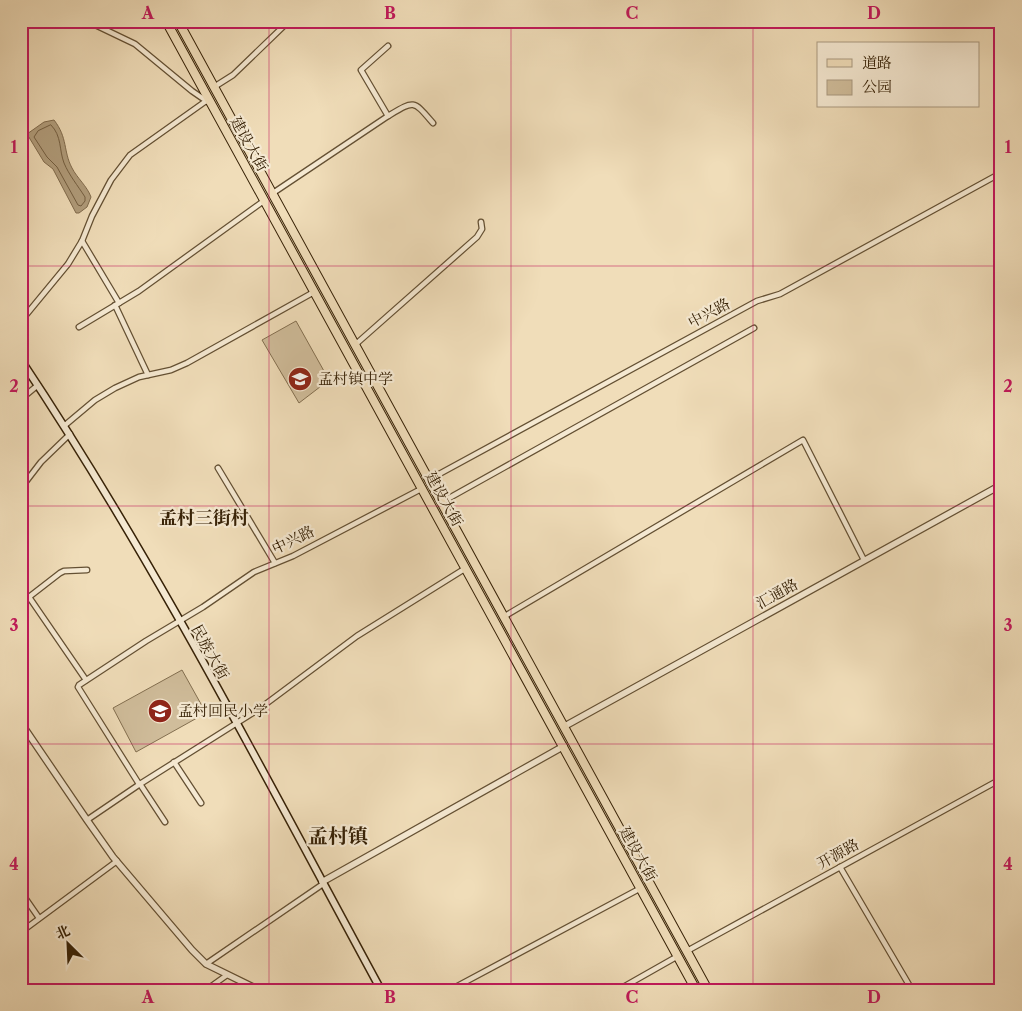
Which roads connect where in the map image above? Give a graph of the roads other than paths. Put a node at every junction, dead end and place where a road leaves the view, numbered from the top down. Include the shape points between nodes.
1 (87, 21) edge
2 (166, 21) edge
3 (178, 21) edge
4 (289, 21) edge
5 (388, 46) dead end
6 (214, 87) junction
7 (209, 103) junction
8 (388, 116) junction
9 (433, 124) dead end
10 (1001, 173) edge
11 (273, 193) junction
12 (265, 200) junction
13 (481, 222) dead end
14 (82, 241) junction
15 (315, 291) junction
16 (117, 304) junction
17 (21, 321) edge
18 (79, 327) dead end
19 (754, 328) dead end
20 (356, 344) junction
21 (21, 360) edge
22 (148, 375) junction
23 (38, 385) junction
24 (21, 399) edge
25 (64, 426) junction
26 (70, 434) junction
27 (218, 468) dead end
28 (430, 479) junction
29 (1001, 485) edge
30 (21, 488) edge
31 (423, 488) junction
32 (442, 502) junction
33 (864, 560) junction
34 (275, 563) junction
35 (466, 568) junction
36 (87, 570) dead end
37 (505, 616) junction
38 (179, 622) junction
39 (86, 680) junction
40 (21, 723) edge
41 (236, 724) junction
42 (565, 726) junction
43 (564, 746) junction
44 (174, 762) junction
45 (1001, 779) edge
46 (139, 784) junction
47 (201, 802) dead end
48 (87, 820) junction
49 (165, 822) dead end
50 (117, 861) junction
51 (840, 867) junction
52 (323, 883) junction
53 (641, 888) junction
54 (21, 892) edge
55 (39, 918) junction
56 (21, 932) edge
57 (687, 951) junction
58 (678, 956) junction
59 (206, 964) junction
60 (227, 975) junction
61 (206, 990) edge
62 (259, 990) edge
63 (381, 990) edge
64 (450, 990) edge
65 (618, 990) edge
66 (696, 990) edge
67 (708, 990) edge
68 (912, 990) edge

1 - 7 street via 135,44
2 - 7 main road, 建设大街
3 - 6 main road, 建设大街
4 - 6 street via 233,75
5 - 8 street via 361,70
6 - 11 main road, 建设大街
7 - 12 main road, 建设大街
7 - 14 street via 123,161 92,216
8 - 9 street via 412,104 419,106
8 - 11 street
10 - 28 street, 中兴路
11 - 20 main road, 建设大街
12 - 15 main road, 建设大街
12 - 16 street
13 - 20 street via 482,229 477,237
14 - 16 street
14 - 17 street via 68,264
15 - 22 street via 187,363
15 - 31 main road, 建设大街
16 - 18 street
16 - 22 street
19 - 32 street
20 - 28 main road, 建设大街
21 - 23 main road, 民族大街
22 - 25 street via 105,393
23 - 24 street
23 - 25 main road, 民族大街
25 - 26 main road, 民族大街
26 - 30 street via 41,462
26 - 38 main road, 民族大街
27 - 34 street
28 - 32 main road, 建设大街
29 - 33 street, 汇通路
31 - 34 street, 中兴路
31 - 35 main road, 建设大街
32 - 37 main road, 建设大街
33 - 37 street via 803,440
33 - 42 street, 汇通路
34 - 38 street, 中兴路 via 245,578
35 - 41 street via 357,636
35 - 43 main road, 建设大街
36 - 39 street via 60,573 30,597
37 - 42 main road, 建设大街
38 - 39 street, 中兴路
38 - 41 main road, 民族大街
39 - 46 street via 78,688
40 - 48 street
41 - 44 street
41 - 52 main road, 民族大街
42 - 57 main road, 建设大街
43 - 52 street
43 - 53 main road, 建设大街
44 - 46 street
44 - 47 street
45 - 51 street, 开源路
46 - 48 street
46 - 49 street
48 - 50 street
50 - 55 street
50 - 59 street
51 - 57 street, 开源路
51 - 68 street
52 - 59 street
52 - 63 main road, 民族大街
53 - 58 main road, 建设大街
53 - 64 street
54 - 55 street
55 - 56 street
57 - 67 main road, 建设大街
58 - 65 street
58 - 66 main road, 建设大街
59 - 60 street
60 - 61 street
60 - 62 street

